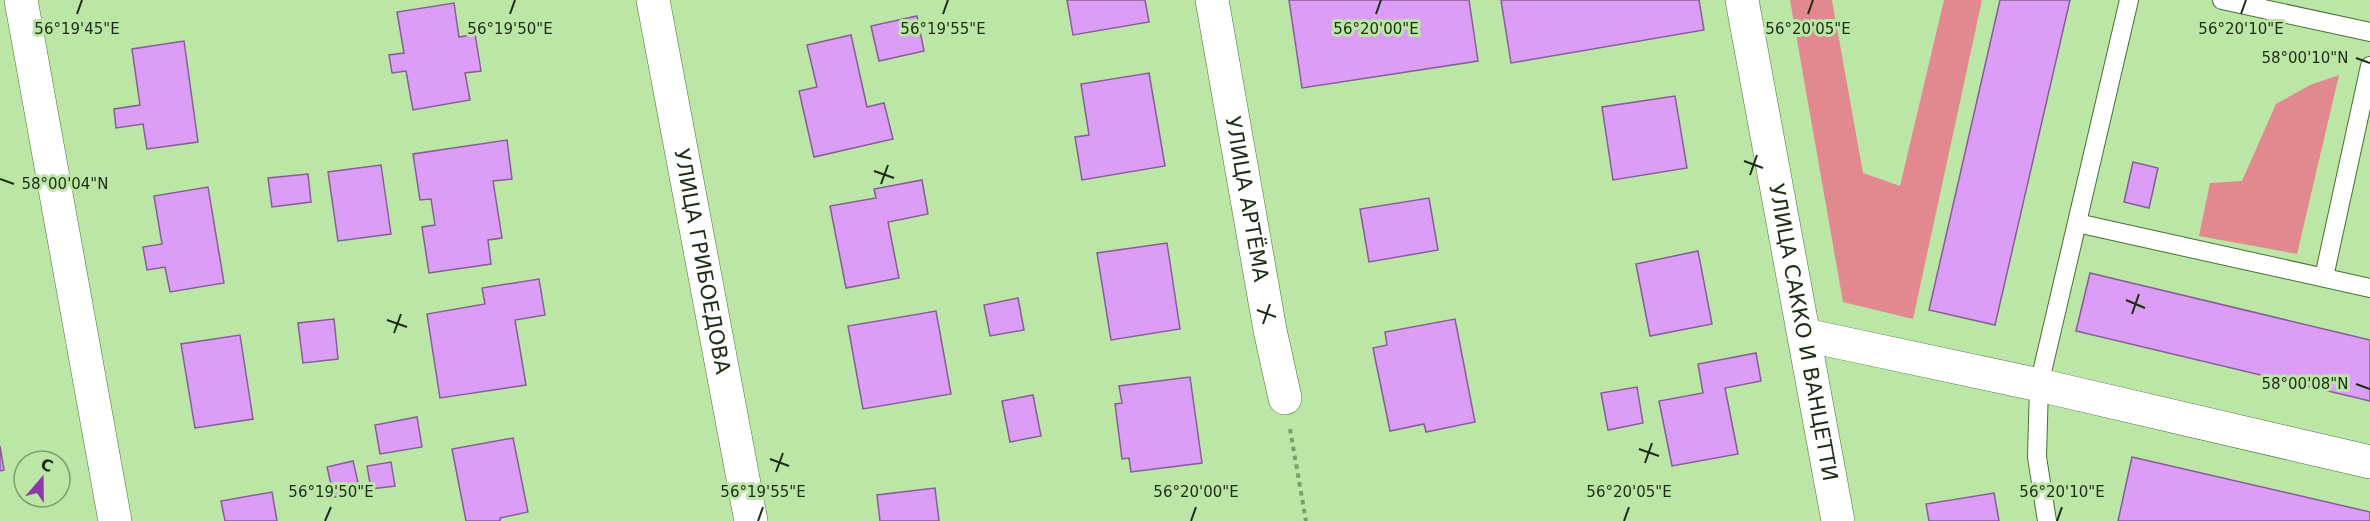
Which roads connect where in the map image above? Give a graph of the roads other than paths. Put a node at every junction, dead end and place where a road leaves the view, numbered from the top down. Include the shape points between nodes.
1 (21, 0) edge
2 (653, 0) edge
3 (1212, 0) edge
4 (1742, 0) edge
5 (2129, 0) edge
6 (2222, 0) edge
7 (2370, 32) edge
8 (2370, 66) edge
9 (2077, 223) junction
10 (2324, 278) junction
11 (2370, 288) edge
12 (1805, 335) junction
13 (2039, 385) junction
14 (1285, 398) road end
15 (2370, 462) edge
16 (115, 521) edge
17 (751, 521) edge
18 (1838, 521) edge
19 (2047, 521) edge

1 - 16 street
2 - 17 street, УЛИЦА ГРИБОЕДОВА
3 - 14 street, УЛИЦА АРТЁМА
4 - 12 street, УЛИЦА САККО И ВАНЦЕТТИ
5 - 9 lane
6 - 7 lane
8 - 10 lane
9 - 10 lane
9 - 13 lane
10 - 11 lane
12 - 13 street
12 - 18 street, УЛИЦА САККО И ВАНЦЕТТИ
13 - 15 street
13 - 19 lane via 2037,457

